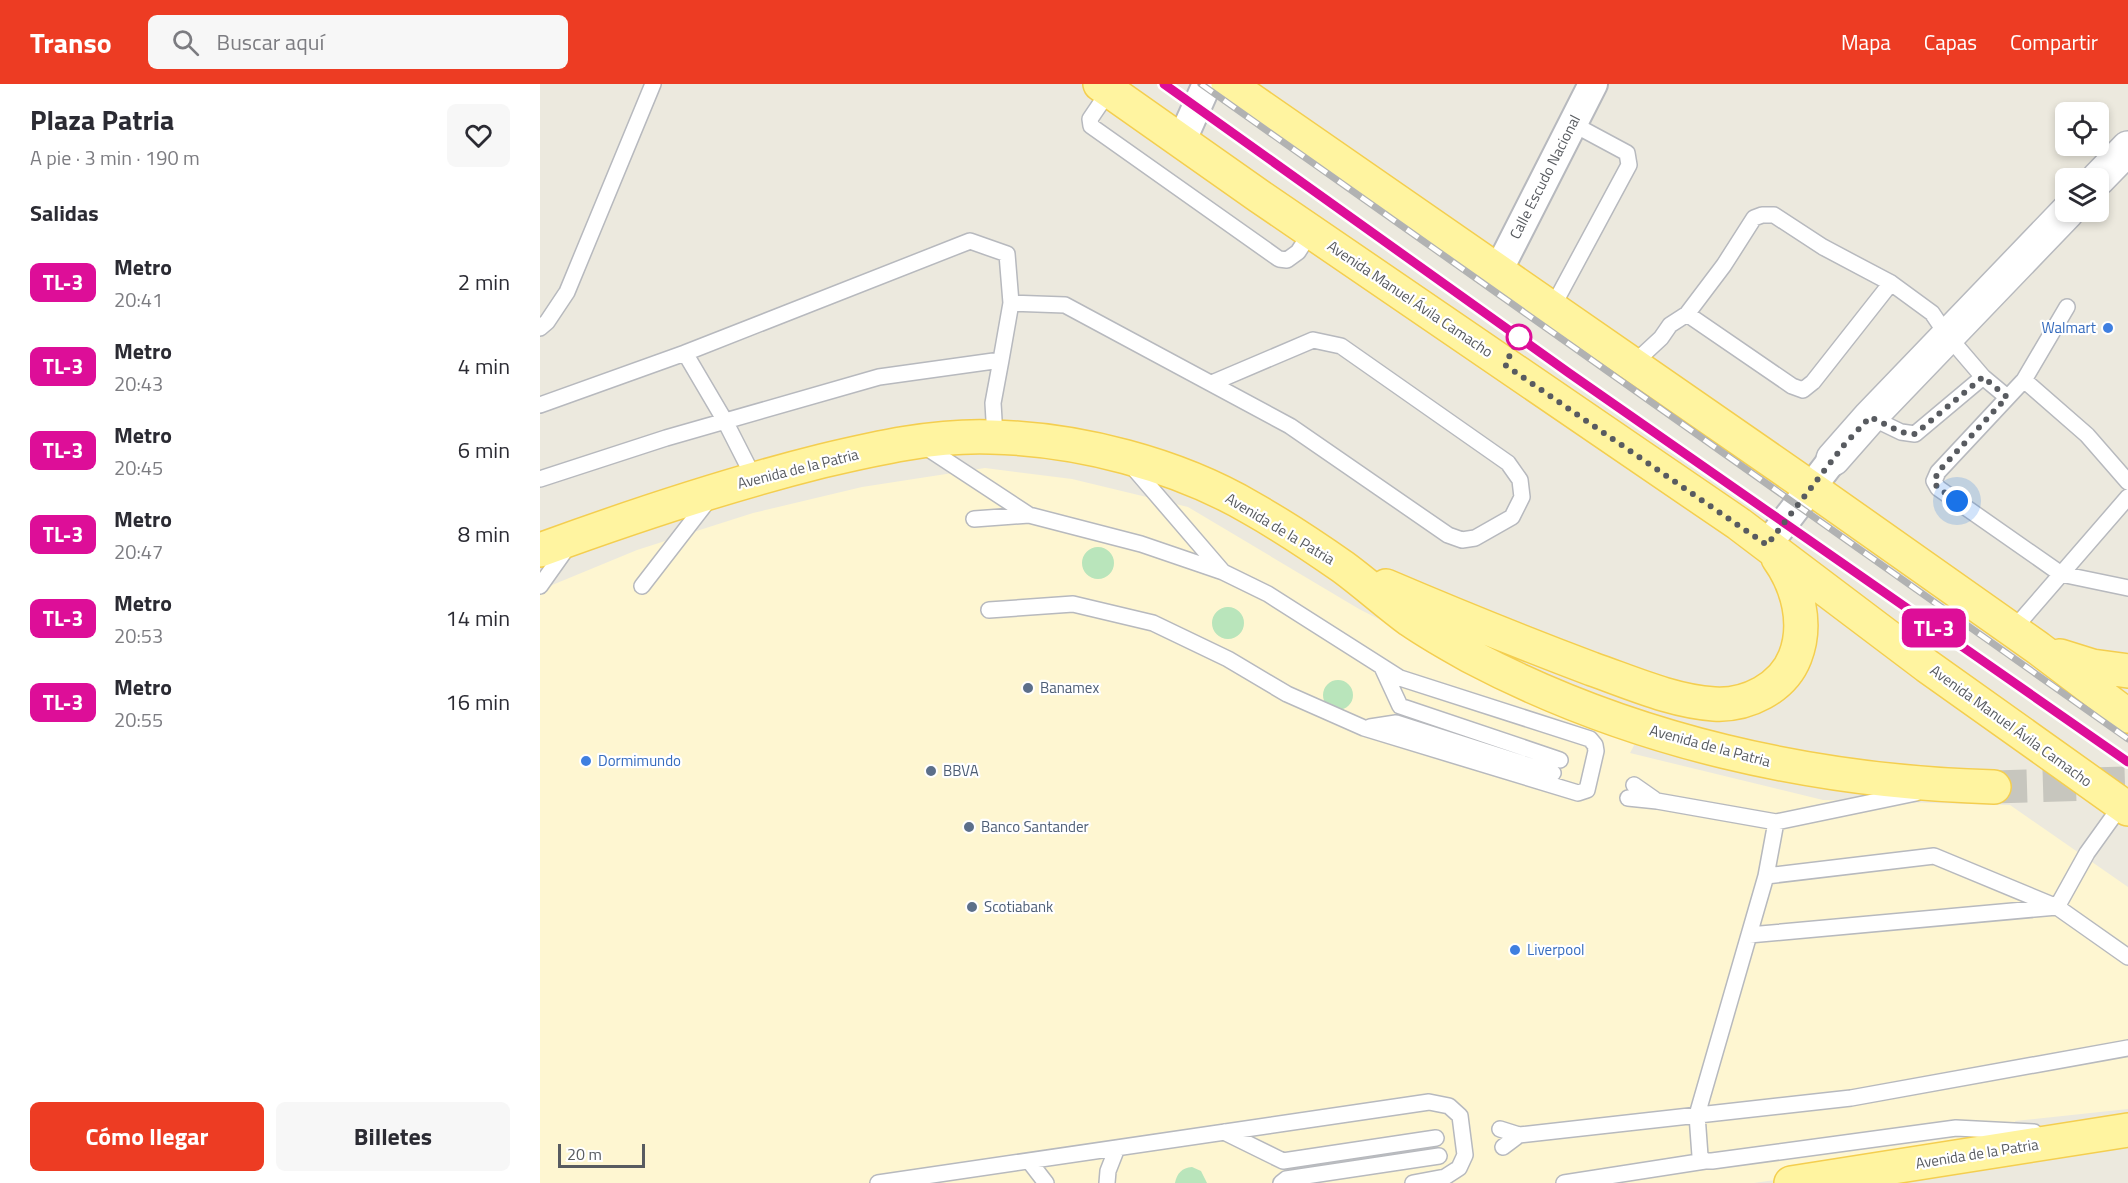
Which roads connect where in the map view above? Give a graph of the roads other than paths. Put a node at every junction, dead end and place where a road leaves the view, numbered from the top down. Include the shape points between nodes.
1 (653, 84) edge
2 (1207, 84) edge
3 (1228, 84) edge
4 (1593, 84) edge
5 (1105, 87) edge
6 (1573, 124) junction
7 (1181, 142) junction
8 (2128, 148) edge
9 (2109, 168) edge
10 (2057, 222) edge
11 (1311, 232) junction
12 (1498, 271) junction
13 (1892, 283) junction
14 (1011, 303) junction
15 (2067, 307) dead end
16 (1552, 308) junction
17 (1687, 314) junction
18 (540, 328) edge
19 (1947, 335) junction
20 (685, 353) junction
21 (1001, 360) junction
22 (1633, 364) junction
23 (1983, 377) junction
24 (2024, 380) junction
25 (1212, 383) junction
26 (2007, 397) junction
27 (540, 405) edge
28 (1870, 417) junction
29 (725, 421) junction
30 (995, 437) junction
31 (917, 442) junction
32 (1123, 456) junction
33 (1833, 459) joint
34 (754, 478) junction
35 (540, 479) edge
36 (2128, 482) edge
37 (1811, 488) junction
38 (715, 491) junction
39 (2128, 497) edge
40 (1029, 515) junction
41 (974, 519) dead end
42 (574, 537) junction
43 (1767, 545) junction
44 (540, 550) edge
45 (1345, 569) junction
46 (1223, 572) junction
47 (2061, 574) junction
48 (540, 586) edge
49 (642, 586) dead end
50 (2128, 588) edge
51 (989, 610) dead end
52 (2011, 629) junction
53 (2038, 648) junction
54 (1382, 667) junction
55 (2128, 671) edge
56 (2128, 716) edge
57 (1364, 728) junction
58 (1952, 786) junction
59 (1994, 787) tunnel mouth
60 (1631, 792) dead end
61 (2124, 807) edge
62 (1776, 822) junction
63 (1766, 876) junction
64 (2057, 907) junction
65 (1749, 935) junction
66 (2128, 957) edge
67 (2128, 1048) edge
68 (1697, 1115) junction
69 (1500, 1129) dead end
70 (1224, 1132) junction
71 (2114, 1132) edge
72 (1519, 1135) junction
73 (1436, 1138) dead end
74 (1503, 1146) dead end
75 (1117, 1148) junction
76 (1439, 1156) dead end
77 (1029, 1161) junction
78 (1705, 1161) junction
79 (1444, 1180) edge
80 (878, 1183) edge
81 (1046, 1183) edge
82 (1107, 1183) edge
83 (1281, 1183) edge
84 (1413, 1183) edge
85 (1564, 1183) edge
86 (1791, 1183) edge

1 - 18 lane via 567,292
2 - 7 street
3 - 12 main road
4 - 6 street, Calle Escudo Nacional
5 - 7 main road, Avenida Manuel Ávila Camacho
5 - 11 lane via 1090,119 1091,126 1279,259 1287,260 1298,252
6 - 12 street, Calle Escudo Nacional
6 - 16 lane via 1627,153 1629,165
7 - 11 main road, Avenida Manuel Ávila Camacho
8 - 9 street
10 - 19 street
11 - 43 main road, Avenida Manuel Ávila Camacho
12 - 16 main road
13 - 17 lane via 1823,247 1774,215 1762,215 1754,218
13 - 17 lane via 1803,390
13 - 19 lane via 1932,313
14 - 20 lane via 1007,254 970,241
14 - 21 lane
14 - 25 lane via 1065,305
15 - 24 lane
16 - 22 main road
17 - 22 lane
19 - 23 lane
19 - 28 street
20 - 27 lane
20 - 29 lane
21 - 29 lane via 879,377
21 - 30 lane via 993,403
22 - 37 main road
23 - 26 lane
23 - 28 lane via 1915,434 1901,432
24 - 26 lane
24 - 36 lane via 2086,435
25 - 25 lane via 1312,340 1341,346 1508,464 1520,480 1522,497 1512,518 1475,538 1462,540 1448,535 1290,426
26 - 47 lane via 1938,472 1934,482
28 - 33 street
29 - 34 lane
29 - 35 lane
30 - 31 main road, Avenida de la Patria via 954,436
30 - 32 main road, Avenida de la Patria via 1065,444
31 - 34 main road, Avenida de la Patria
31 - 40 lane
32 - 45 main road, Avenida de la Patria via 1194,480 1249,506
32 - 46 lane
33 - 37 street
34 - 38 main road, Avenida de la Patria
37 - 43 street
37 - 52 main road
38 - 42 main road, Avenida de la Patria
38 - 49 lane
39 - 47 lane
40 - 41 lane
40 - 46 lane via 1141,544
42 - 44 main road, Avenida de la Patria
42 - 48 lane
43 - 45 main road via 1784,567 1795,591 1799,604 1799,645 1780,680 1764,693 1716,704 1659,694
43 - 61 main road, Avenida Manuel Ávila Camacho via 1926,666
45 - 58 main road, Avenida de la Patria via 1412,621 1470,656 1546,692 1628,724 1774,763
46 - 54 lane via 1268,594
47 - 50 lane
47 - 52 lane
51 - 57 lane via 1073,604 1153,623 1228,659 1287,694
52 - 53 main road
53 - 55 main road via 2092,666
53 - 56 main road
54 - 57 lane via 1400,706 1556,767 1396,723
54 - 57 lane via 1400,678 1590,739 1596,751 1587,790 1578,793
58 - 59 main road, Avenida de la Patria
58 - 62 lane
60 - 62 lane via 1656,801
61 - 64 lane via 2120,807 2087,853
62 - 63 lane
63 - 64 lane via 1934,856
63 - 65 lane
64 - 65 lane
64 - 66 lane
65 - 68 lane
67 - 68 lane via 1851,1098
68 - 72 lane
68 - 78 lane via 1700,1156
69 - 72 lane
70 - 73 lane via 1283,1161
70 - 75 lane
70 - 79 lane via 1430,1102 1449,1106 1460,1116 1465,1155 1459,1168
71 - 78 lane via 1956,1128
71 - 86 main road, Avenida de la Patria
72 - 74 lane
75 - 77 lane
75 - 82 lane via 1107,1172
76 - 83 lane via 1286,1179
77 - 80 lane
77 - 81 lane
78 - 85 lane
79 - 84 lane

